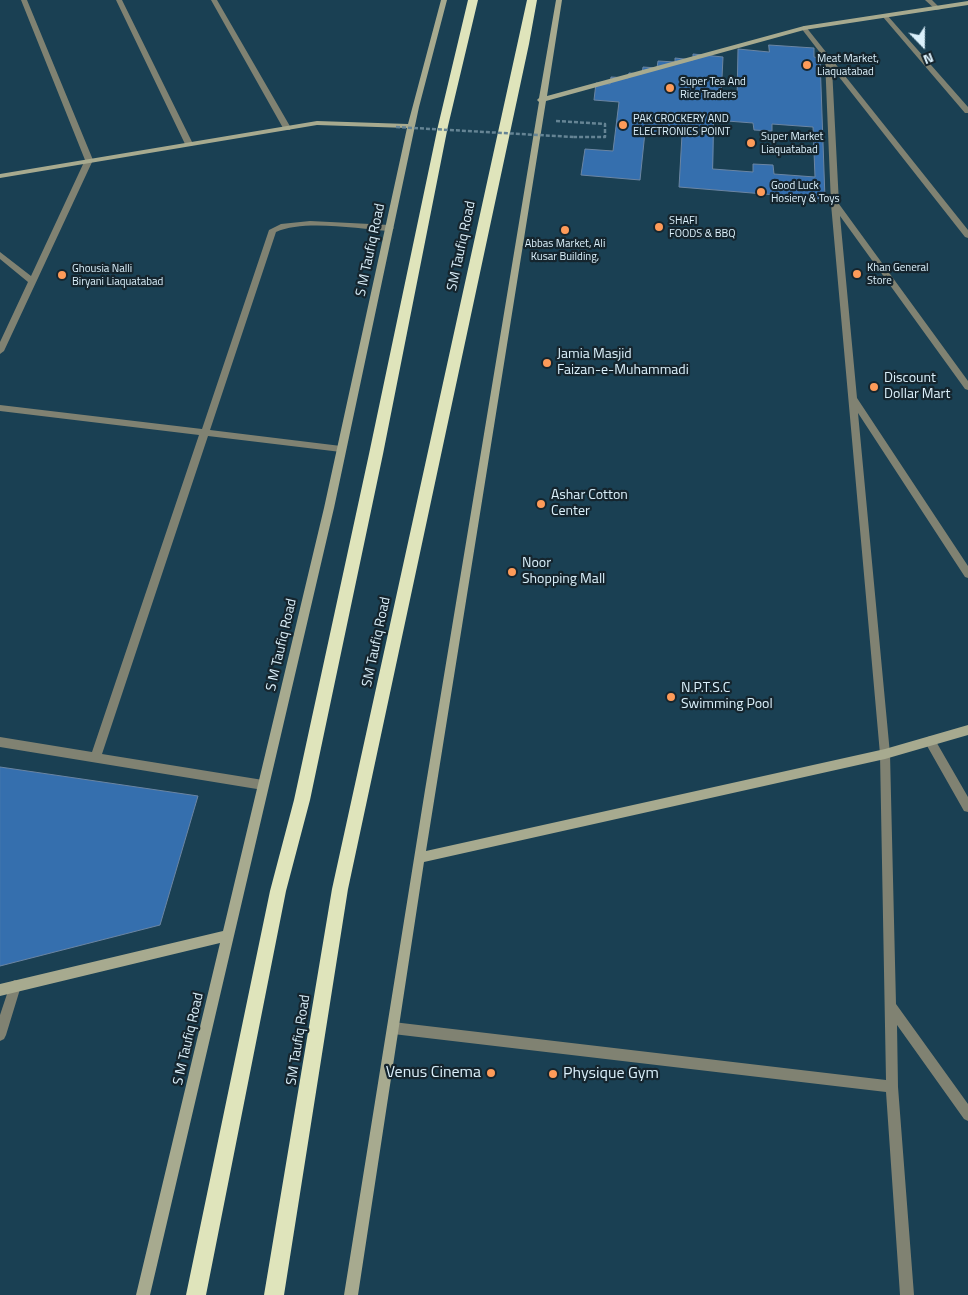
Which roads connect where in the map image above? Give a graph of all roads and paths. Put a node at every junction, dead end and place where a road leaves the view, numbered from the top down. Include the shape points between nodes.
1 (24, 0) edge
2 (118, 0) edge
3 (214, 0) edge
4 (444, 0) edge
5 (473, 0) edge
6 (532, 0) edge
7 (559, 0) edge
8 (928, 0) edge
9 (966, 5) edge
10 (938, 9) junction
11 (885, 16) junction
12 (804, 28) junction
13 (828, 59) junction
14 (541, 100) junction
15 (968, 111) edge
16 (570, 122) dead end
17 (412, 126) junction
18 (396, 127) dead end
19 (288, 128) junction
20 (188, 144) junction
21 (89, 160) junction
22 (0, 176) edge
23 (835, 204) junction
24 (390, 228) junction
25 (968, 235) edge
26 (0, 255) edge
27 (32, 281) junction
28 (0, 351) edge
29 (968, 388) edge
30 (853, 398) junction
31 (0, 408) edge
32 (205, 432) junction
33 (341, 449) junction
34 (968, 574) edge
35 (968, 730) edge
36 (930, 741) junction
37 (0, 742) edge
38 (885, 754) junction
39 (95, 758) junction
40 (263, 785) junction
41 (968, 808) edge
42 (420, 858) junction
43 (227, 936) junction
44 (15, 986) junction
45 (0, 990) edge
46 (890, 1007) junction
47 (393, 1028) junction
48 (0, 1035) edge
49 (892, 1087) junction
50 (968, 1114) edge
51 (142, 1295) edge
52 (196, 1295) edge
53 (274, 1295) edge
54 (351, 1295) edge
55 (907, 1295) edge

1 - 21 street
2 - 20 street
3 - 19 street
4 - 17 main road, S M Taufiq Road
5 - 52 highway via 443,126 302,800 278,890
6 - 53 highway, SM Taufiq Road via 340,889
7 - 14 main road
8 - 10 street
9 - 10 main road
10 - 11 main road
11 - 12 main road
11 - 15 street
12 - 13 street
12 - 14 main road
13 - 23 street
13 - 25 street
14 - 42 main road
16 - 18 path, bridge via 605,124 605,137
17 - 19 main road via 317,123
17 - 24 main road, S M Taufiq Road
19 - 20 main road
20 - 21 main road
21 - 22 main road
21 - 27 street
23 - 29 street
23 - 30 street
24 - 32 street via 294,223 273,230
24 - 33 main road, S M Taufiq Road
26 - 27 street
27 - 28 street
30 - 34 street
30 - 38 street
31 - 32 street
32 - 33 street
32 - 39 street
33 - 40 main road, S M Taufiq Road
35 - 36 main road
36 - 38 main road
36 - 41 street
37 - 39 street
38 - 42 main road
38 - 46 street
39 - 40 street
40 - 43 main road, S M Taufiq Road
42 - 47 main road
43 - 44 main road
43 - 51 main road, S M Taufiq Road
44 - 45 main road
44 - 48 street
46 - 49 street
46 - 50 street
47 - 49 street
47 - 54 main road
49 - 55 street

